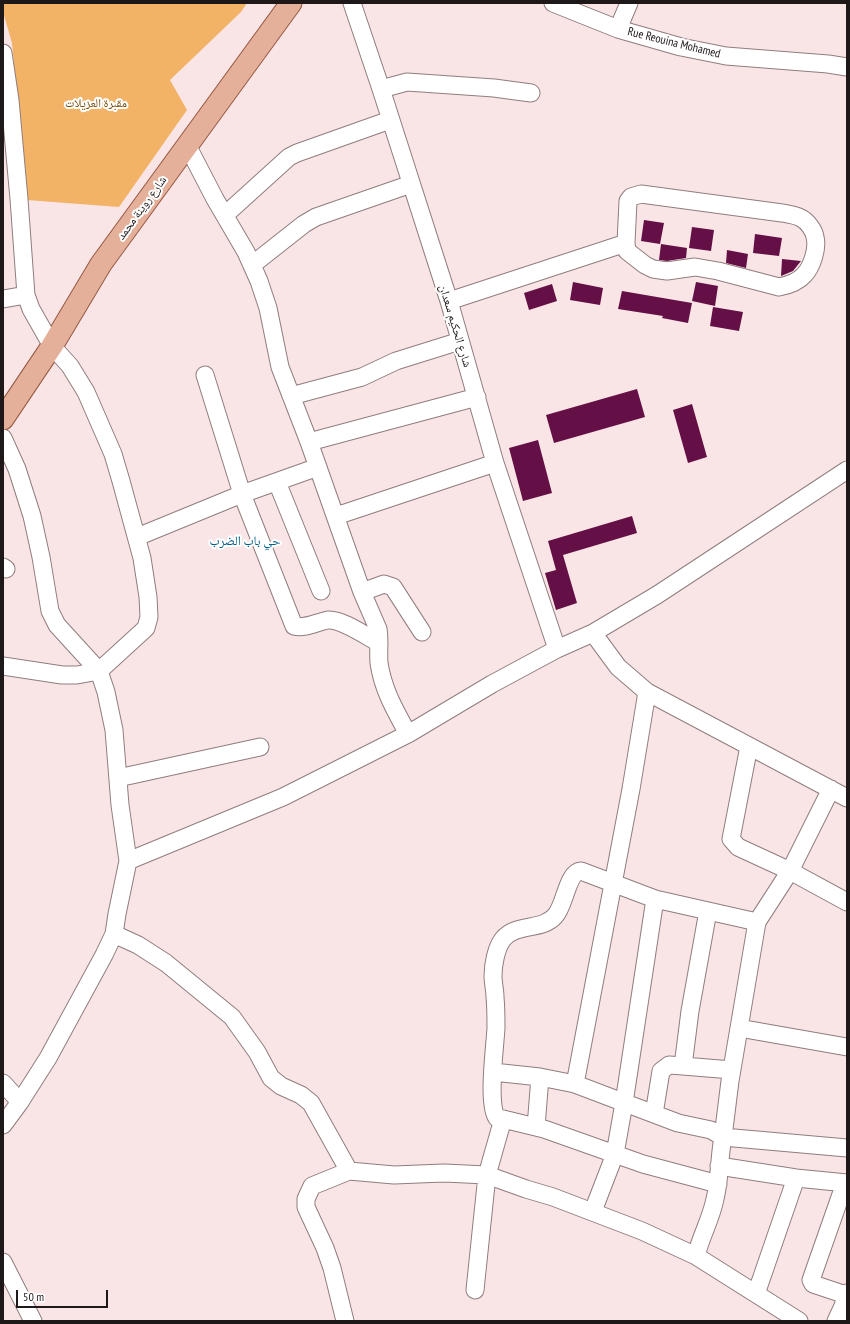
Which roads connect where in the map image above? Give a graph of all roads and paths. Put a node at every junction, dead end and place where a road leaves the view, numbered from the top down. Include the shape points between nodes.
1 (291, 3) edge
2 (352, 3) edge
3 (553, 3) edge
4 (629, 3) edge
5 (618, 29) junction
6 (3, 53) edge
7 (847, 67) edge
8 (381, 88) junction
9 (531, 92) dead end
10 (390, 120) junction
11 (7, 126) edge
12 (187, 145) junction
13 (411, 184) junction
14 (225, 215) junction
15 (626, 243) junction
16 (252, 265) junction
17 (26, 296) junction
18 (3, 299) edge
19 (449, 301) junction
20 (460, 341) junction
21 (52, 346) junction
22 (205, 376) dead end
23 (291, 396) junction
24 (477, 397) junction
25 (3, 419) edge
26 (3, 438) edge
27 (309, 442) junction
28 (495, 463) junction
29 (318, 468) junction
30 (847, 470) edge
31 (277, 482) junction
32 (242, 494) junction
33 (336, 516) junction
34 (137, 537) junction
35 (321, 591) dead end
36 (362, 592) junction
37 (422, 632) dead end
38 (593, 633) junction
39 (379, 643) junction
40 (557, 649) junction
41 (3, 666) edge
42 (99, 671) junction
43 (647, 692) junction
44 (408, 734) junction
45 (260, 746) dead end
46 (749, 746) junction
47 (118, 778) junction
48 (831, 789) junction
49 (847, 798) edge
50 (128, 861) junction
51 (790, 871) junction
52 (613, 883) junction
53 (655, 900) junction
54 (847, 902) edge
55 (708, 911) junction
56 (757, 922) junction
57 (114, 934) junction
58 (739, 1028) junction
59 (847, 1047) edge
60 (683, 1066) junction
61 (732, 1070) junction
62 (493, 1072) junction
63 (540, 1077) junction
64 (3, 1082) edge
65 (574, 1084) junction
66 (20, 1102) junction
67 (624, 1103) junction
68 (654, 1114) junction
69 (503, 1119) junction
70 (3, 1125) edge
71 (536, 1127) junction
72 (723, 1137) junction
73 (847, 1148) edge
74 (615, 1154) junction
75 (719, 1166) junction
76 (349, 1171) junction
77 (487, 1175) junction
78 (796, 1178) junction
79 (846, 1183) edge
80 (718, 1184) junction
81 (593, 1212) junction
82 (696, 1256) junction
83 (3, 1262) edge
84 (475, 1290) dead end
85 (756, 1294) junction
86 (847, 1294) edge
87 (34, 1321) edge
88 (345, 1321) edge
89 (799, 1321) edge
90 (836, 1321) edge

1 - 12 main road, شارع روينة محمد
2 - 8 street, شارع الحكيم سعدان
3 - 5 street, Rue Reouina Mohamed
4 - 5 street
5 - 7 street, Rue Reouina Mohamed via 681,47 726,56
6 - 11 street via 10,100
8 - 9 street via 407,82
8 - 10 street, شارع الحكيم سعدان
10 - 13 street, شارع الحكيم سعدان
10 - 14 street via 289,157
11 - 17 street via 19,199
12 - 14 street
12 - 21 main road, شارع روينة محمد via 101,264
13 - 16 street via 316,216
13 - 19 street, شارع الحكيم سعدان
14 - 16 street
15 - 15 street via 627,251 652,269 667,271 695,267 779,287 788,285 806,274 813,257 816,237 800,217 641,194 631,197 628,201
15 - 19 street
16 - 23 street via 268,308 280,367
17 - 18 street
17 - 21 street
19 - 20 street, شارع الحكيم سعدان
20 - 23 street via 396,361 352,380
20 - 24 street, شارع الحكيم سعدان
21 - 25 main road, شارع روينة محمد
21 - 34 street via 70,366 86,392 113,454
22 - 32 street
23 - 27 street
24 - 27 street
24 - 28 street, شارع الحكيم سعدان
26 - 42 street via 17,469 32,516 50,611 57,625
27 - 29 street
28 - 33 street
28 - 40 street, شارع الحكيم سعدان
29 - 31 street
29 - 33 street
30 - 38 street via 657,595
31 - 32 street
31 - 35 street
32 - 34 street
32 - 39 street via 294,626 334,620
33 - 36 street
34 - 42 street via 148,597 149,617 146,628
36 - 37 street via 384,584 393,587
36 - 39 street via 378,629
38 - 40 street
38 - 43 street via 618,667
39 - 44 street via 382,681
40 - 44 street
41 - 42 street via 62,675
42 - 47 street via 114,730
43 - 46 street
43 - 52 street
44 - 50 street via 283,797
45 - 47 street
46 - 48 street
46 - 51 street via 731,839 738,847
47 - 50 street
48 - 49 street
48 - 51 street
50 - 57 street
51 - 54 street
51 - 56 street
52 - 53 street
52 - 62 street via 581,871 576,872 556,916 548,922 506,935 502,940 493,976 496,1027
52 - 65 street
53 - 55 street
53 - 67 street
55 - 56 street
55 - 60 street
56 - 58 street
57 - 66 street via 48,1058
57 - 76 street via 138,945 166,963 232,1018 257,1052 271,1078 311,1103
58 - 59 street
58 - 61 street
60 - 61 street
60 - 68 street via 669,1065 661,1071
61 - 72 street
62 - 63 street
62 - 69 street via 495,1115
63 - 65 street
63 - 71 street
64 - 66 street
65 - 67 street
66 - 70 street
67 - 68 street
67 - 74 street
68 - 72 street via 678,1123 711,1130
69 - 71 street
69 - 77 street
71 - 74 street
72 - 73 street
72 - 75 street
74 - 80 street
74 - 81 street
75 - 78 street
75 - 80 street
76 - 77 street via 394,1175
76 - 88 street via 312,1186 306,1199 306,1207 332,1268
77 - 81 street
77 - 84 street
78 - 79 street
78 - 85 street
79 - 86 street via 811,1280 813,1284
80 - 82 street via 710,1218
81 - 82 street
82 - 85 street
83 - 87 street
85 - 89 street
86 - 90 street

